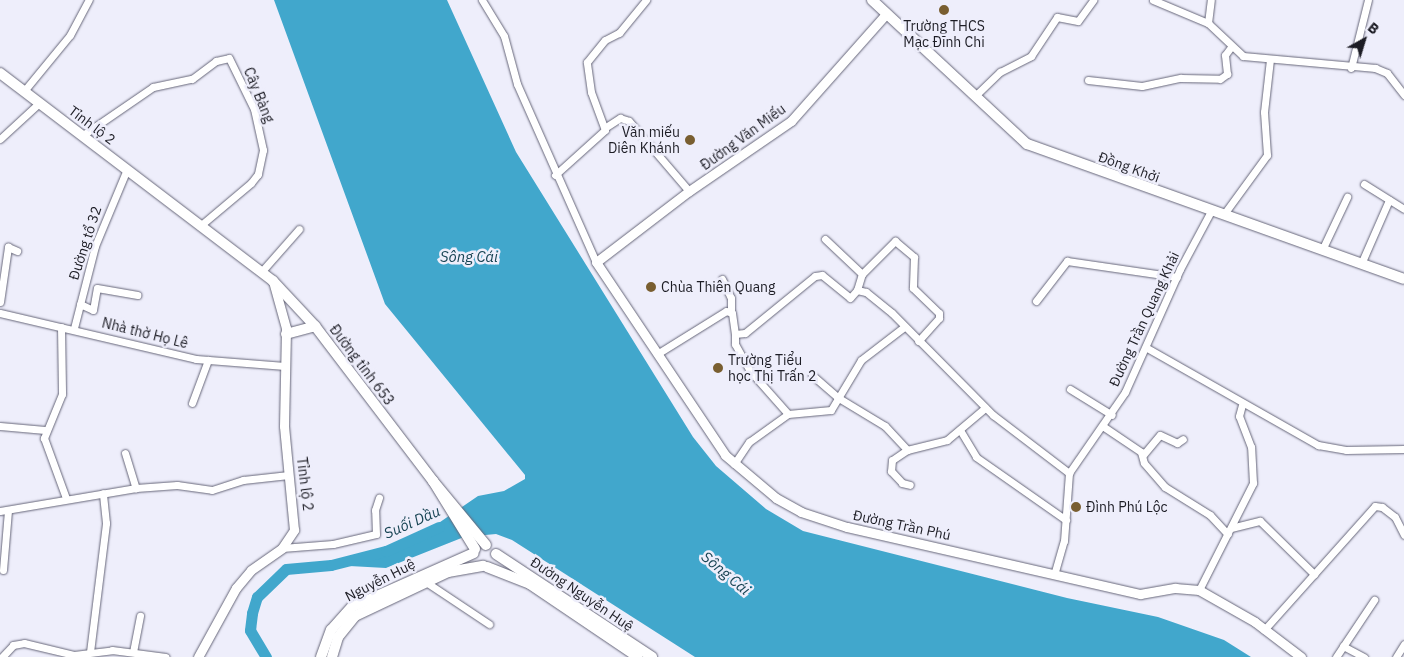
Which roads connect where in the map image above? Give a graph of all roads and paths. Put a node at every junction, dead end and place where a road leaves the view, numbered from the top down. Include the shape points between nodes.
1 (89, 0) edge
2 (482, 0) edge
3 (646, 0) edge
4 (872, 0) edge
5 (1093, 0) edge
6 (1153, 0) edge
7 (1211, 0) edge
8 (1368, 0) edge
9 (886, 14) junction
10 (1208, 23) junction
11 (1231, 47) junction
12 (1270, 60) junction
13 (1352, 68) junction
14 (0, 73) edge
15 (1088, 80) dead end
16 (24, 91) junction
17 (977, 94) junction
18 (1404, 96) edge
19 (39, 103) junction
20 (606, 127) junction
21 (83, 135) junction
22 (0, 139) edge
23 (127, 169) junction
24 (555, 175) junction
25 (1364, 184) dead end
26 (689, 191) junction
27 (1346, 197) dead end
28 (1389, 200) junction
29 (1404, 209) edge
30 (1211, 211) junction
31 (1224, 214) junction
32 (200, 226) junction
33 (299, 229) dead end
34 (825, 239) dead end
35 (1322, 250) junction
36 (18, 251) dead end
37 (596, 262) junction
38 (1361, 264) junction
39 (262, 271) junction
40 (862, 274) junction
41 (1177, 277) junction
42 (722, 279) dead end
43 (1404, 279) edge
44 (273, 281) junction
45 (857, 290) junction
46 (137, 295) dead end
47 (1036, 300) dead end
48 (0, 302) edge
49 (80, 304) junction
50 (731, 312) junction
51 (0, 313) edge
52 (315, 326) junction
53 (61, 327) junction
54 (904, 327) junction
55 (74, 328) junction
56 (286, 334) junction
57 (735, 334) junction
58 (918, 341) junction
59 (1147, 348) junction
60 (657, 354) junction
61 (208, 360) junction
62 (285, 366) junction
63 (812, 375) dead end
64 (1070, 389) dead end
65 (837, 397) junction
66 (192, 403) dead end
67 (1242, 405) junction
68 (985, 408) junction
69 (788, 414) junction
70 (1112, 415) junction
71 (0, 426) edge
72 (1104, 427) junction
73 (45, 430) junction
74 (960, 430) junction
75 (1183, 439) dead end
76 (1404, 449) edge
77 (907, 450) junction
78 (125, 453) dead end
79 (1143, 455) junction
80 (734, 464) junction
81 (1069, 473) junction
82 (289, 475) junction
83 (910, 485) dead end
84 (136, 488) junction
85 (103, 493) junction
86 (66, 498) junction
87 (379, 498) dead end
88 (4, 510) edge
89 (1066, 520) junction
90 (1230, 531) junction
91 (473, 534) junction
92 (1404, 535) edge
93 (486, 545) junction
94 (282, 548) junction
95 (475, 551) junction
96 (496, 554) junction
97 (485, 566) junction
98 (3, 570) dead end
99 (1314, 574) junction
100 (1054, 575) junction
101 (426, 582) junction
102 (1199, 590) junction
103 (390, 594) junction
104 (1374, 600) dead end
105 (140, 616) dead end
106 (593, 623) junction
107 (489, 624) dead end
108 (1264, 630) junction
109 (1404, 644) edge
110 (1343, 646) junction
111 (90, 652) junction
112 (133, 652) junction
113 (74, 656) edge
114 (2, 657) edge
115 (166, 657) edge
116 (198, 657) edge
117 (321, 657) edge
118 (332, 657) edge
119 (638, 657) edge
120 (652, 657) edge
121 (1301, 657) edge
122 (1336, 657) edge
123 (1364, 657) edge
124 (1396, 657) edge

1 - 16 street via 70,35
2 - 24 street via 508,45 517,84
3 - 20 street via 585,65 593,99
4 - 9 main road, Đồng Khởi
5 - 17 street via 1078,21 1058,17 1031,56 1000,72
6 - 10 street
7 - 10 street
8 - 13 street
9 - 17 main road, Đồng Khởi
9 - 26 street, Đường Văn Miếu via 791,121
10 - 11 street
11 - 12 street via 1243,56
11 - 15 street via 1225,55 1227,74 1220,79 1180,78 1142,86
12 - 13 street
12 - 31 street via 1264,112 1267,155
13 - 18 street via 1375,68 1387,73
14 - 16 main road, Tỉnh lộ 2
16 - 19 main road, Tỉnh lộ 2
17 - 30 main road, Đồng Khởi via 1028,144
19 - 21 main road, Tỉnh lộ 2
19 - 22 street
20 - 24 street
20 - 26 street via 620,118 627,119
21 - 23 main road, Tỉnh lộ 2
21 - 32 street, Cây Bàng via 153,86 192,79 216,61 229,58 254,109 263,150 258,174 251,183
23 - 32 main road, Tỉnh lộ 2
23 - 49 street, Đường tổ 32 via 95,246
24 - 37 street
25 - 28 street
26 - 37 street, Đường Văn Miếu
27 - 35 street
28 - 29 street
28 - 38 street
30 - 31 main road, Đồng Khởi
30 - 41 street, Đường Trần Quang Khải
31 - 35 main road, Đồng Khởi
32 - 39 main road, Tỉnh lộ 2
33 - 39 street
34 - 40 street
35 - 38 main road, Đồng Khởi
36 - 48 street via 8,247
37 - 60 street, Đường Trần Phú
38 - 43 main road, Đồng Khởi
39 - 44 main road, Đường tỉnh 653
40 - 45 street
40 - 58 street via 891,241 912,254 913,288 940,315
41 - 47 street via 1067,262
41 - 59 street, Đường Trần Quang Khải
42 - 50 street via 731,298
44 - 52 main road, Đường tỉnh 653
44 - 56 street, Tỉnh lộ 2 via 283,310
45 - 54 street via 874,298
45 - 57 street via 848,297 822,275 815,276 745,333
46 - 49 street via 97,288 93,310
49 - 55 street, Đường tổ 32
50 - 57 street
50 - 60 street via 696,327
51 - 53 street, Nhà thờ Họ Lê
52 - 56 main road
52 - 91 main road, Đường tỉnh 653
53 - 55 street, Nhà thờ Họ Lê
53 - 73 street via 62,394
54 - 58 street
54 - 65 street via 861,360
55 - 61 street, Nhà thờ Họ Lê
56 - 62 street, Tỉnh lộ 2
57 - 69 street via 734,344 750,371
58 - 68 street
59 - 67 street
59 - 70 street, Đường Trần Quang Khải
60 - 80 street, Đường Trần Phú
61 - 62 street, Nhà thờ Họ Lê
61 - 66 street
62 - 82 street, Tỉnh lộ 2
63 - 65 street
64 - 70 street
65 - 69 street via 829,411
65 - 77 street via 885,426
67 - 76 street via 1318,445 1346,450
67 - 90 street via 1239,416 1251,447 1253,483
68 - 74 street
68 - 81 street
69 - 80 street via 748,442
70 - 72 street, Đường Trần Quang Khải
71 - 73 street
72 - 79 street
72 - 81 street, Đường Trần Quang Khải
73 - 86 street via 46,446
74 - 77 street via 940,443
74 - 89 street via 976,457
75 - 79 street via 1177,443 1160,435
77 - 83 street via 892,460 891,471
78 - 84 street
79 - 90 street via 1144,463 1165,487
80 - 100 street, Đường Trần Phú via 776,498 822,520
81 - 89 street
82 - 84 street via 243,480 207,491 177,485
82 - 94 street, Tỉnh lộ 2 via 295,523
84 - 85 street
85 - 86 street
85 - 111 street via 106,524
86 - 88 street
87 - 94 street via 375,510 376,534 333,544
88 - 98 street
89 - 100 street
90 - 99 street via 1260,521
90 - 102 street
91 - 93 main road, Đường tỉnh 653
91 - 95 main road, Đường tỉnh 653
92 - 99 street via 1395,517 1376,505
93 - 95 main road, Nguyễn Huệ via 480,544
93 - 96 main road, Đường Nguyễn Huệ
94 - 116 street, Tỉnh lộ 2 via 251,570 236,588
95 - 97 main road, Đường tỉnh 653
95 - 103 main road, Nguyễn Huệ
96 - 97 main road via 497,561
96 - 106 main road, Đường Nguyễn Huệ
97 - 101 main road, Nguyễn Huệ via 465,567
97 - 106 main road, Đường Nguyễn Huệ via 530,584
99 - 108 street
100 - 102 street, Đường Trần Phú via 1140,594 1175,588
101 - 103 main road, Nguyễn Huệ
101 - 107 street
102 - 108 street, Đường Trần Phú via 1217,597
103 - 117 main road, Nguyễn Huệ via 352,607 331,630
103 - 118 main road, Nguyễn Huệ via 355,616 338,637
104 - 110 street
105 - 112 street
106 - 119 main road, Đường Nguyễn Huệ
106 - 120 main road, Đường Nguyễn Huệ
108 - 121 street, Đường Trần Phú
109 - 124 street
110 - 122 street
110 - 123 street
111 - 112 street
111 - 113 street
112 - 115 street
113 - 114 street via 24,643 7,649

